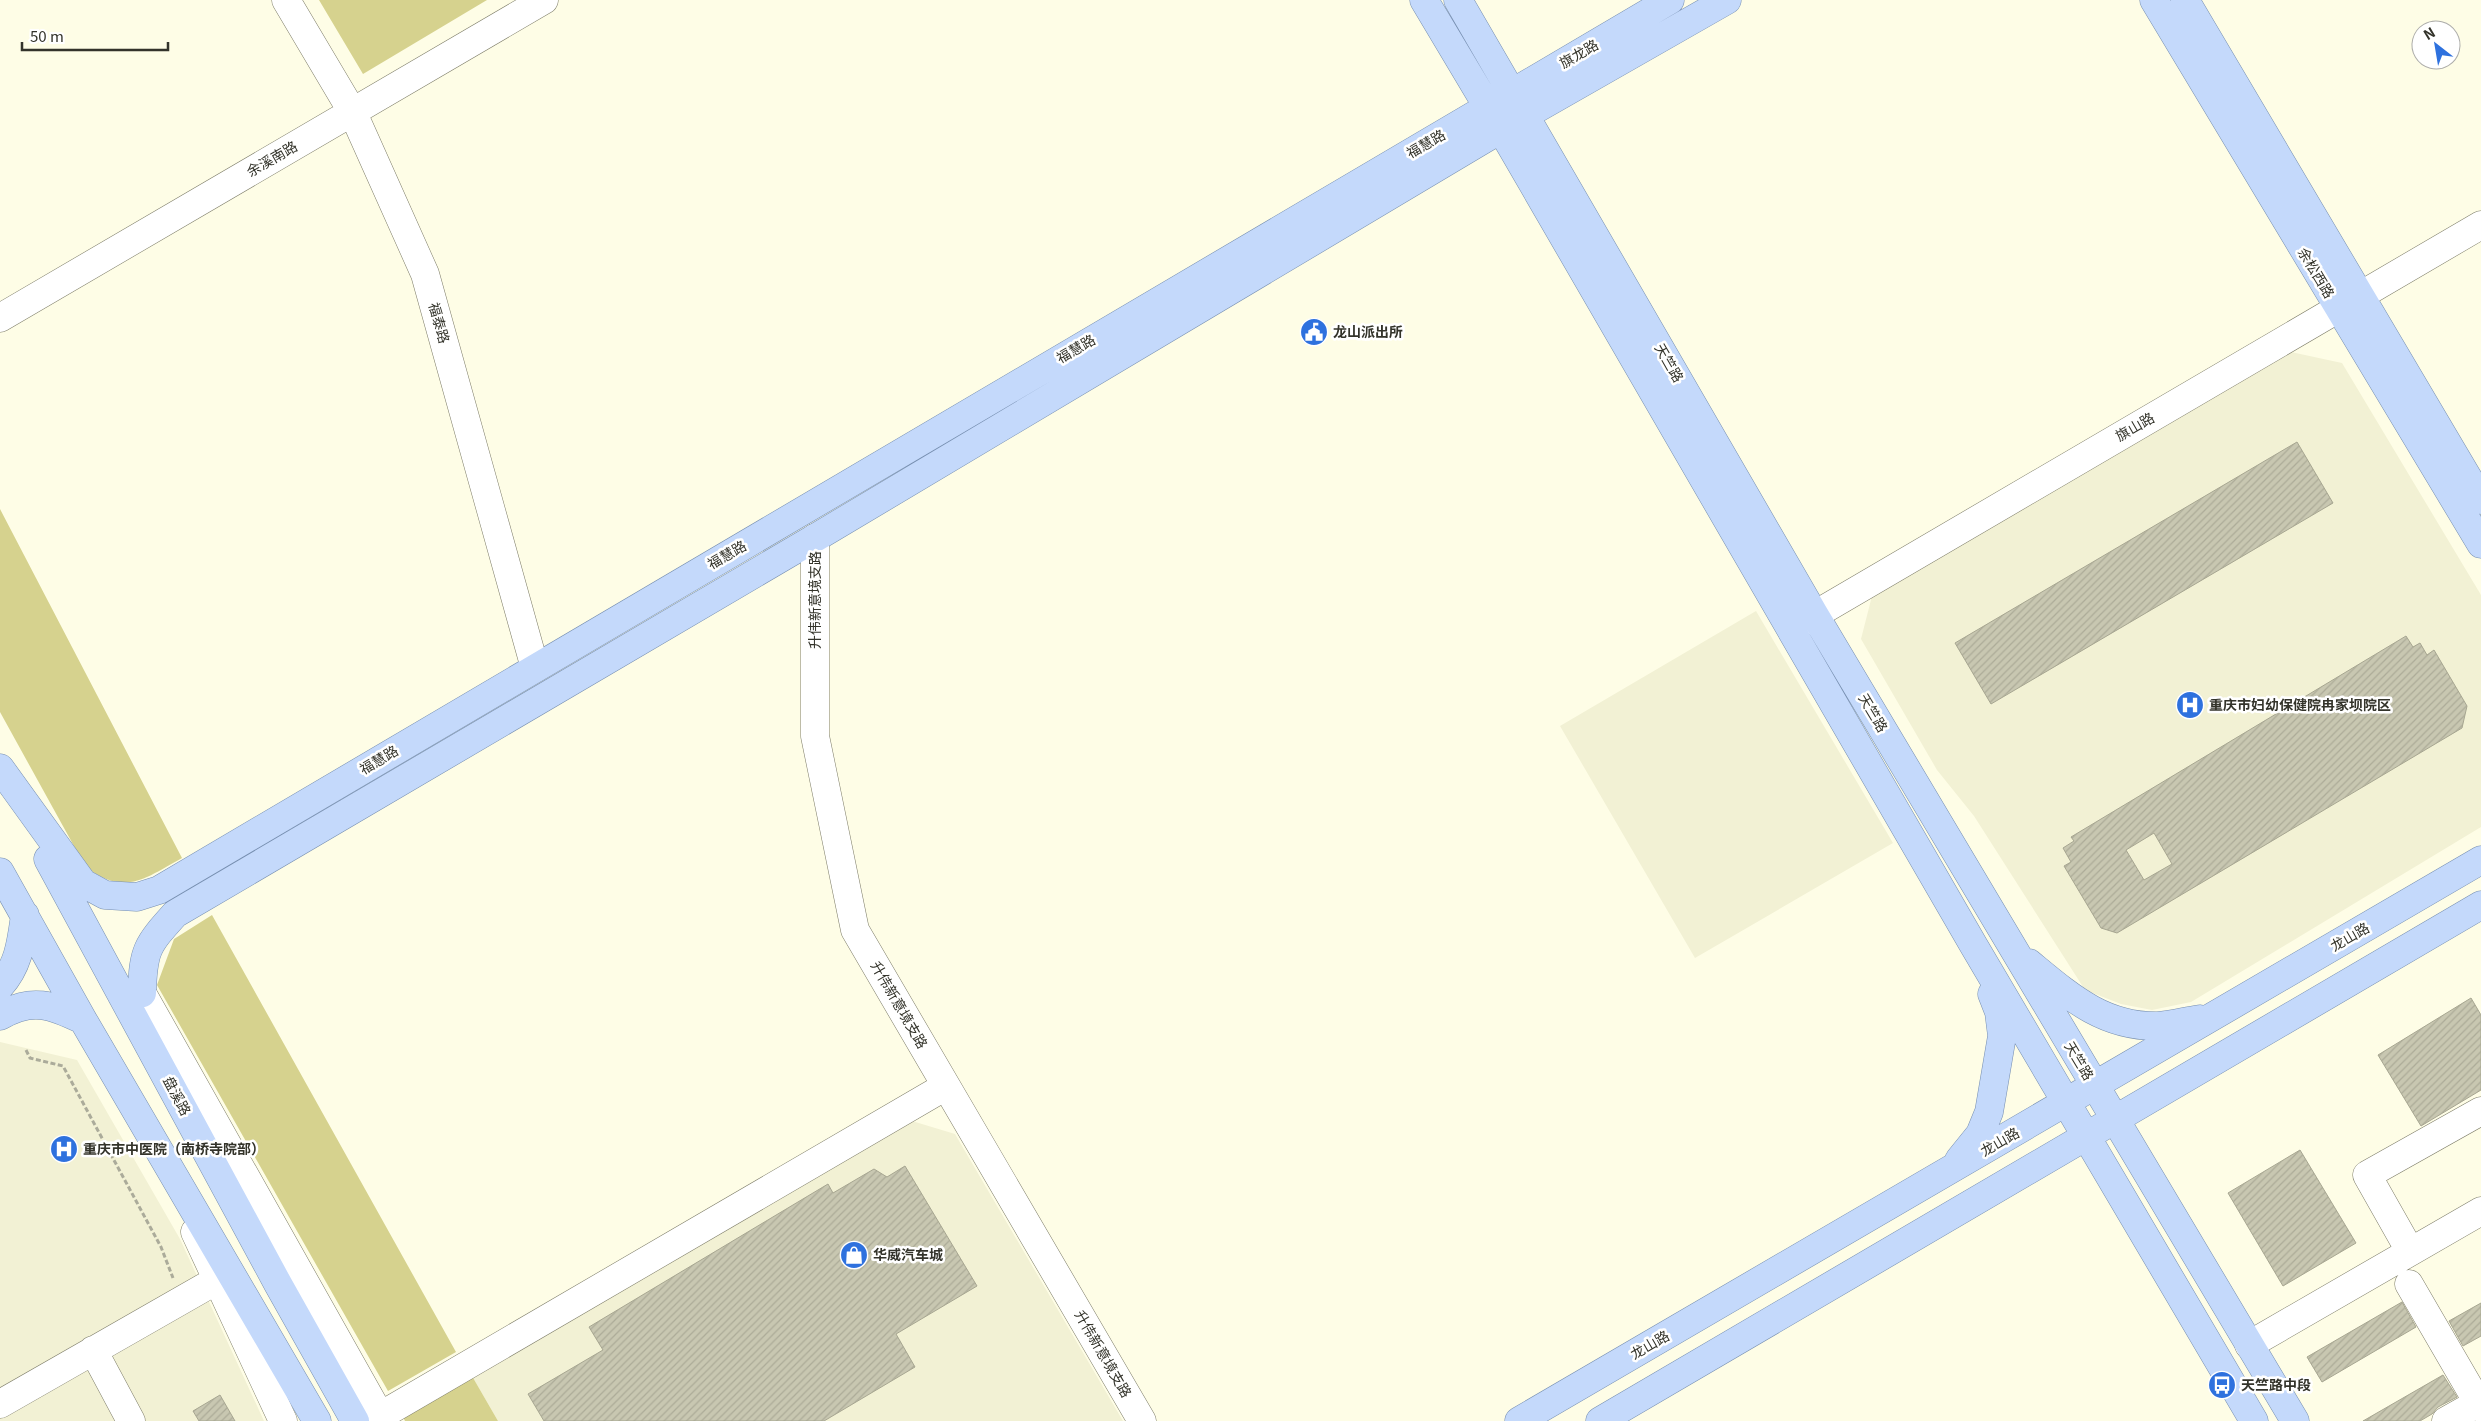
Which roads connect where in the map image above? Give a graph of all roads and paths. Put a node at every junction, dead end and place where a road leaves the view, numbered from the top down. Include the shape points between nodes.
1 (286, 0) edge
2 (544, 0) edge
3 (1424, 0) edge
4 (1458, 0) edge
5 (1670, 0) edge
6 (1727, 0) edge
7 (2154, 0) edge
8 (2185, 0) edge
9 (1519, 104) junction
10 (353, 113) junction
11 (1495, 118) junction
12 (2481, 225) edge
13 (2361, 294) junction
14 (2337, 308) junction
15 (0, 318) edge
16 (2481, 500) edge
17 (814, 538) junction
18 (2481, 544) edge
19 (1814, 614) junction
20 (1790, 630) junction
21 (535, 668) junction
22 (0, 769) edge
23 (2481, 860) edge
24 (0, 872) edge
25 (83, 883) junction
26 (159, 890) junction
27 (2481, 906) edge
28 (175, 914) junction
29 (25, 915) junction
30 (1974, 946) junction
31 (2014, 951) junction
32 (0, 986) edge
33 (142, 993) junction
34 (0, 1016) edge
35 (2216, 1016) junction
36 (83, 1020) junction
37 (26, 1050) dead end
38 (946, 1086) junction
39 (2095, 1087) junction
40 (2066, 1104) junction
41 (2481, 1111) edge
42 (2114, 1120) junction
43 (2085, 1136) junction
44 (152, 1138) junction
45 (1946, 1173) junction
46 (2481, 1211) edge
47 (2410, 1251) junction
48 (217, 1280) junction
49 (2409, 1284) dead end
50 (182, 1300) junction
51 (2249, 1344) junction
52 (93, 1350) junction
53 (2472, 1371) edge
54 (0, 1404) edge
55 (2479, 1405) edge
56 (373, 1419) edge
57 (131, 1421) edge
58 (283, 1421) edge
59 (317, 1421) edge
60 (1142, 1421) edge
61 (1519, 1421) edge
62 (1600, 1421) edge
63 (2254, 1421) edge
64 (2295, 1421) edge
65 (2446, 1421) edge

1 - 10 street, 福泰路
2 - 10 street, 余溪南路
3 - 11 main road, 天竺路
4 - 9 main road, 天竺路
5 - 9 main road, 旗龙路
6 - 9 main road
7 - 14 main road, 余松西路
8 - 13 main road, 余松西路
9 - 11 main road, 福慧路
9 - 19 main road, 天竺路
10 - 15 street, 余溪南路
10 - 21 street, 福泰路 via 425,274
11 - 17 main road, 福慧路
11 - 20 main road, 天竺路
11 - 21 main road, 福慧路
12 - 13 street, 旗山路
13 - 14 street, 旗山路
13 - 16 main road, 余松西路
14 - 18 main road, 余松西路
14 - 19 street, 旗山路
17 - 28 main road, 福慧路
17 - 38 street, 升伟新意境支路 via 815,736 855,930
19 - 20 street, 旗山路
19 - 31 main road, 天竺路
20 - 30 main road, 天竺路
21 - 26 main road, 福慧路
22 - 25 main road, 福慧路
22 - 56 main road, 盘溪路 via 278,1284
23 - 35 main road, 龙山路
24 - 29 main road
25 - 26 main road, 福慧路 via 105,895 137,897
25 - 33 main road
26 - 28 main road via 153,902 154,910 161,916
27 - 42 main road
28 - 33 main road, 福慧路 via 153,938 143,961
29 - 32 main road via 16,964
29 - 36 main road
30 - 40 main road, 天竺路
30 - 45 main road via 1999,1012 2002,1036 1988,1112 1980,1134
31 - 35 main road via 2074,1000 2126,1023 2158,1026
31 - 39 main road, 天竺路
33 - 56 street
34 - 36 main road via 23,1005 39,1004 58,1008
35 - 39 main road, 龙山路
36 - 44 main road
37 - 50 path via 30,1058 63,1066 161,1247
38 - 56 street
38 - 60 street, 升伟新意境支路
39 - 40 main road, 龙山路
39 - 42 main road, 天竺路
40 - 43 main road, 天竺路
40 - 45 main road, 龙山路
41 - 47 street via 2367,1176
42 - 43 main road
42 - 51 main road, 天竺路
43 - 62 main road
43 - 63 main road, 天竺路
44 - 48 street
44 - 59 main road
45 - 61 main road, 龙山路
46 - 47 street
47 - 51 street
48 - 50 street
48 - 58 street
49 - 53 street
50 - 52 street
51 - 64 main road, 天竺路
52 - 54 street
52 - 57 street
53 - 55 street
55 - 65 street

